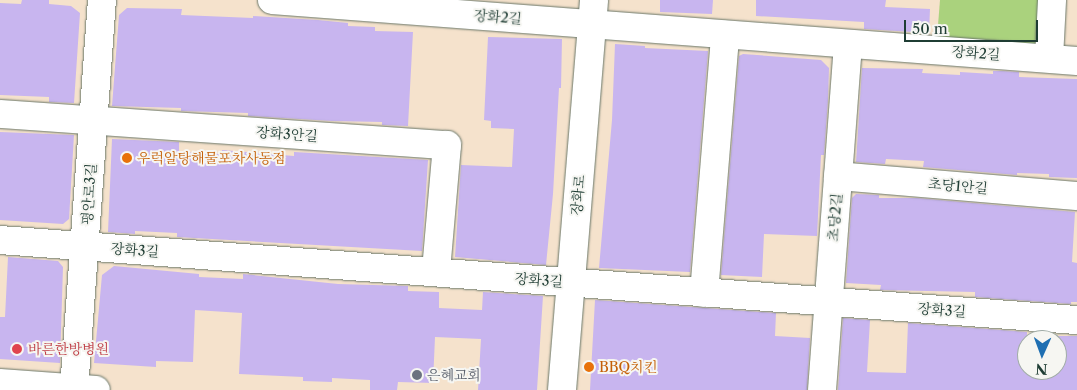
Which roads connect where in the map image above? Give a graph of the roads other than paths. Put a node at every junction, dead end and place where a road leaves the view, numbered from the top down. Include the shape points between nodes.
1 (102, 0) edge
2 (272, 0) edge
3 (1052, 0) edge
4 (593, 13) edge
5 (725, 35) junction
6 (848, 45) junction
7 (1049, 58) junction
8 (1077, 61) edge
9 (0, 114) edge
10 (94, 121) junction
11 (838, 176) junction
12 (1077, 196) edge
13 (0, 240) edge
14 (86, 247) junction
15 (436, 272) junction
16 (571, 282) junction
17 (704, 293) junction
18 (828, 303) junction
19 (1077, 320) edge
20 (0, 383) edge
21 (82, 389) edge
22 (562, 390) edge
23 (822, 390) edge

1 - 10 street, 평안로3길
2 - 4 street, 장화2길
3 - 7 street
4 - 5 street, 장화2길
4 - 16 street, 장화로
5 - 6 street, 장화2길
5 - 17 street
6 - 7 street, 장화2길
6 - 11 street, 초당2길
7 - 8 street, 장화2길
9 - 10 street, 장화3안길
10 - 14 street, 평안로3길
10 - 15 street, 장화3안길 via 447,145
11 - 12 street, 초당1안길
11 - 18 street, 초당2길
13 - 14 street, 장화3길
14 - 15 street, 장화3길
14 - 21 street, 평안로3길
15 - 16 street, 장화3길
16 - 17 street, 장화3길
16 - 22 street, 장화로
17 - 18 street, 장화3길
18 - 19 street, 장화3길
18 - 23 street, 초당2길
20 - 21 street

